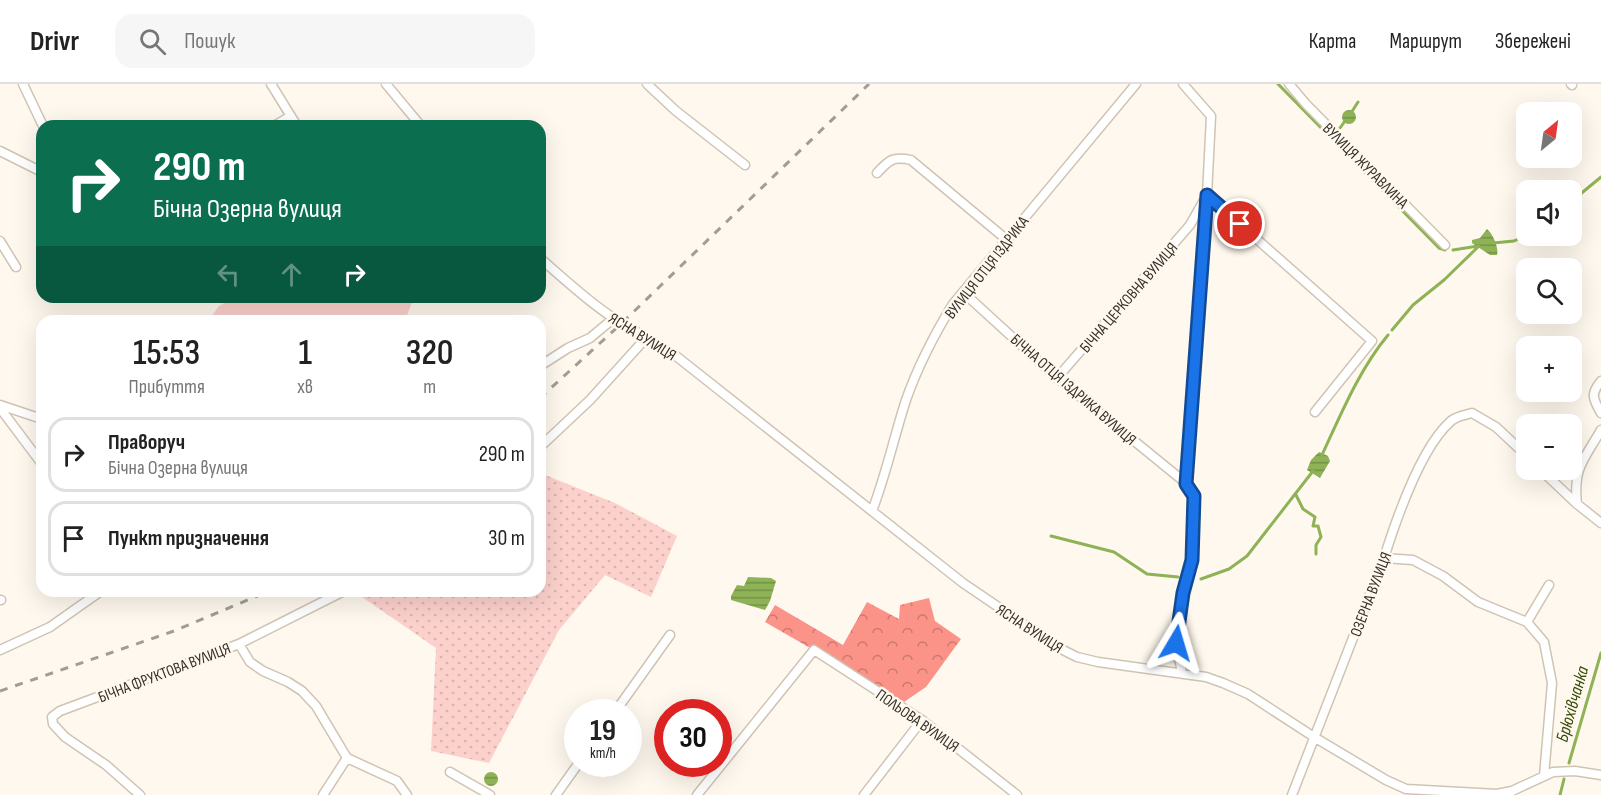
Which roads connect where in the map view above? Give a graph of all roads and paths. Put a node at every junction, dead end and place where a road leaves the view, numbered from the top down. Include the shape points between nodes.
1 (23, 84) edge
2 (272, 84) edge
3 (386, 84) edge
4 (647, 84) edge
5 (1136, 84) edge
6 (1183, 84) edge
7 (1289, 84) edge
8 (291, 116) junction
9 (40, 120) edge
10 (284, 120) edge
11 (293, 120) edge
12 (416, 120) edge
13 (0, 151) edge
14 (745, 165) dead end
15 (36, 169) edge
16 (877, 172) dead end
17 (1207, 195) junction
18 (1007, 240) junction
19 (0, 241) edge
20 (1445, 245) dead end
21 (546, 263) edge
22 (16, 267) dead end
23 (964, 292) junction
24 (614, 318) junction
25 (646, 338) junction
26 (546, 362) edge
27 (1057, 378) junction
28 (1601, 381) edge
29 (0, 407) edge
30 (1315, 412) dead end
31 (1601, 413) edge
32 (36, 417) edge
33 (1601, 430) edge
34 (546, 441) edge
35 (1516, 445) edge
36 (36, 456) edge
37 (1552, 480) edge
38 (1186, 484) junction
39 (1577, 504) junction
40 (872, 511) junction
41 (1601, 523) edge
42 (1384, 558) junction
43 (1549, 585) dead end
44 (92, 597) edge
45 (332, 597) edge
46 (1527, 622) junction
47 (670, 635) dead end
48 (239, 644) junction
49 (0, 650) edge
50 (1182, 673) junction
51 (624, 699) edge
52 (922, 720) junction
53 (1314, 737) junction
54 (347, 758) junction
55 (450, 772) dead end
56 (1601, 775) edge
57 (1544, 776) junction
58 (569, 777) edge
59 (1430, 793) edge
60 (140, 795) edge
61 (323, 795) edge
62 (407, 795) edge
63 (490, 795) edge
64 (556, 795) edge
65 (697, 795) edge
66 (864, 795) edge
67 (1017, 795) edge
68 (1292, 795) edge

1 - 9 street
2 - 8 street
3 - 12 street
4 - 14 street
5 - 18 street, ВУЛИЦЯ ОТЦЯ ІЗДРИКА
6 - 17 street, БІЧНА ЦЕРКОВНА ВУЛИЦЯ via 1211,116
7 - 20 street, ВУЛИЦЯ ЖУРАВЛИНА
8 - 10 street
8 - 11 street
13 - 15 street
16 - 18 street via 898,158 911,160
17 - 27 street, БІЧНА ЦЕРКОВНА ВУЛИЦЯ via 1190,225
17 - 30 street via 1372,341
17 - 38 street
18 - 23 street, ВУЛИЦЯ ОТЦЯ ІЗДРИКА
19 - 22 street
21 - 24 street, ЯСНА ВУЛИЦЯ
23 - 27 street, БІЧНА ОТЦЯ ІЗДРИКА ВУЛИЦЯ
23 - 40 street, ВУЛИЦЯ ОТЦЯ ІЗДРИКА via 932,338 907,400
24 - 25 street, ЯСНА ВУЛИЦЯ
24 - 26 street via 590,338
25 - 34 street
25 - 40 street, ЯСНА ВУЛИЦЯ via 664,346
27 - 38 street, БІЧНА ОТЦЯ ІЗДРИКА ВУЛИЦЯ
28 - 31 street via 1593,395
29 - 32 street
29 - 36 street
33 - 39 street via 1579,465
35 - 42 street, ОЗЕРНА ВУЛИЦЯ via 1496,426 1472,412 1453,419 1422,462
37 - 39 street
38 - 50 street via 1194,496 1192,560 1176,643
39 - 41 street
40 - 50 street, ЯСНА ВУЛИЦЯ via 963,583 1057,647 1098,662
42 - 46 street via 1413,560 1478,602
42 - 53 street, ОЗЕРНА ВУЛИЦЯ
43 - 46 street
44 - 49 street via 50,627
45 - 48 street
46 - 57 street via 1544,642 1551,668
47 - 51 street
48 - 54 street, БІЧНА ФРУКТОВА ВУЛИЦЯ via 250,662 302,691 316,706
48 - 60 street, БІЧНА ФРУКТОВА ВУЛИЦЯ via 52,717 65,737
50 - 53 street, ЯСНА ВУЛИЦЯ via 1206,677 1248,694
52 - 65 street, ПОЛЬОВА ВУЛИЦЯ via 814,650
52 - 66 street
52 - 67 street, ПОЛЬОВА ВУЛИЦЯ
53 - 59 street, ЯСНА ВУЛИЦЯ via 1386,780
53 - 68 street, ОЗЕРНА ВУЛИЦЯ
54 - 61 street
54 - 62 street via 397,781
55 - 63 street
56 - 57 street, ЯСНА ВУЛИЦЯ via 1564,770
57 - 59 street, ЯСНА ВУЛИЦЯ via 1497,794
58 - 64 street

